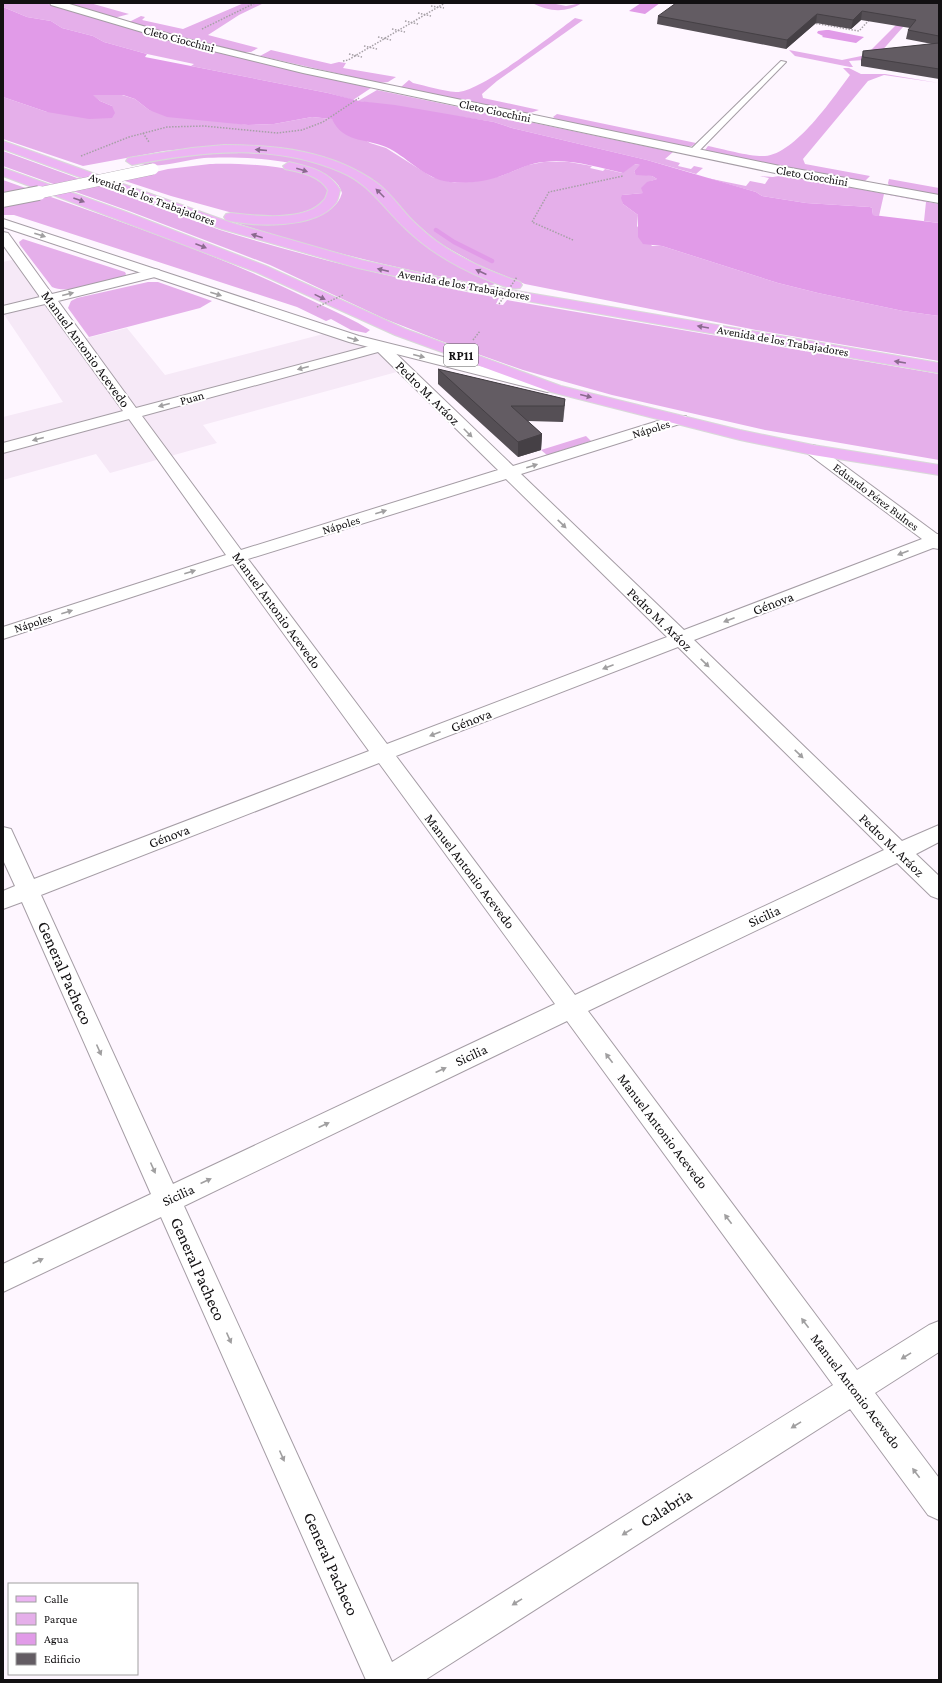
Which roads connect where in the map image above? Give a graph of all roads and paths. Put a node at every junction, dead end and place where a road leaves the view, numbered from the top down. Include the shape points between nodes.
1 (55, 3) edge
2 (255, 3) edge
3 (445, 3) edge
4 (431, 6) dead end
5 (438, 7) junction
6 (444, 8) dead end
7 (418, 13) dead end
8 (425, 15) junction
9 (431, 16) dead end
10 (873, 16) edge
11 (816, 17) edge
12 (405, 21) dead end
13 (839, 22) edge
14 (411, 23) junction
15 (418, 24) dead end
16 (834, 26) junction
17 (392, 29) dead end
18 (398, 30) junction
19 (405, 32) dead end
20 (378, 38) dead end
21 (384, 39) junction
22 (180, 40) junction
23 (391, 40) dead end
24 (364, 46) dead end
25 (370, 47) junction
26 (377, 48) dead end
27 (349, 54) dead end
28 (355, 56) junction
29 (362, 57) dead end
30 (348, 60) dead end
31 (783, 62) dead end
32 (359, 98) dead end
33 (322, 122) dead end
34 (3, 145) edge
35 (693, 152) junction
36 (132, 161) joint
37 (252, 161) dead end
38 (117, 164) dead end
39 (274, 164) dead end
40 (102, 167) dead end
41 (153, 169) joint
42 (3, 172) edge
43 (623, 176) dead end
44 (3, 187) edge
45 (939, 199) edge
46 (3, 200) edge
47 (175, 206) junction
48 (3, 222) edge
49 (3, 236) edge
50 (573, 240) dead end
51 (154, 273) junction
52 (517, 278) dead end
53 (343, 295) dead end
54 (49, 299) junction
55 (499, 304) dead end
56 (571, 304) junction
57 (317, 307) dead end
58 (3, 310) edge
59 (381, 347) junction
60 (939, 368) edge
61 (556, 389) junction
62 (133, 414) junction
63 (680, 420) junction
64 (3, 448) edge
65 (813, 450) junction
66 (939, 470) edge
67 (508, 473) junction
68 (937, 541) edge
69 (237, 557) junction
70 (3, 633) edge
71 (681, 639) junction
72 (383, 754) junction
73 (939, 833) edge
74 (3, 835) edge
75 (899, 852) junction
76 (939, 890) edge
77 (28, 891) junction
78 (3, 900) edge
79 (571, 1008) junction
80 (167, 1200) junction
81 (3, 1278) edge
82 (939, 1335) edge
83 (854, 1389) junction
84 (939, 1504) edge
85 (383, 1680) edge
86 (394, 1680) edge

1 - 22 street, Cleto Ciocchini
2 - 22 path
3 - 5 path
4 - 5 path
5 - 6 path
5 - 8 path
7 - 8 path
8 - 9 path
8 - 14 path
10 - 16 path via 858,31
11 - 16 path via 811,22
12 - 14 path
13 - 16 path
14 - 15 path
14 - 18 path
17 - 18 path
18 - 19 path
18 - 21 path
20 - 21 path
21 - 23 path
21 - 25 path
22 - 35 street, Cleto Ciocchini via 349,80
24 - 25 path
25 - 26 path
25 - 28 path
27 - 28 path
28 - 29 path
28 - 30 path
31 - 35 lane
32 - 33 path
34 - 47 main road, Avenida de los Trabajadores
35 - 45 street, Cleto Ciocchini
36 - 38 street
56 -> 36 main road via 490,276 448,255 409,225 374,187 349,170 327,162 284,152 232,148 188,150
37 - 41 main road via 198,162
39 -> 47 main road via 296,168 323,178 334,190 332,199 324,208 308,216 265,221
40 - 44 street
41 - 46 street, bridge
42 -> 61 main road, Avenida de los Trabajadores / RP11 via 260,269 400,332
43 - 50 path via 549,192 532,222
56 -> 47 main road, Avenida de los Trabajadores via 447,284 358,264 266,239
48 -> 51 street, Avenida de los Trabajadores
49 - 54 street, Manuel Antonio Acevedo
54 -> 51 street
51 -> 59 street, Avenida de los Trabajadores
52 - 55 path, bridge
53 - 57 path, bridge
54 - 58 street
54 - 62 street, Manuel Antonio Acevedo
60 -> 56 main road, Avenida de los Trabajadores
59 -> 61 street, Avenida de los Trabajadores
59 -> 62 street, Puan
59 -> 67 street, Pedro M. Aráoz
61 -> 63 main road, Avenida de los Trabajadores / RP11
62 -> 64 street, Puan
62 - 69 street, Manuel Antonio Acevedo
63 - 65 main road, Avenida de los Trabajadores / RP11
67 -> 63 street, Nápoles
65 - 66 main road, Avenida de los Trabajadores / RP11
65 - 68 street, Eduardo Pérez Bulnes
69 -> 67 street, Nápoles
67 -> 71 street, Pedro M. Aráoz
68 -> 71 street, Génova
70 -> 69 street, Nápoles
69 - 72 street, Manuel Antonio Acevedo
71 -> 72 street, Génova
71 -> 75 street, Pedro M. Aráoz
72 - 77 street, Génova
72 - 79 street, Manuel Antonio Acevedo
73 - 75 street, Sicilia
74 - 77 street, General Pacheco
75 - 76 street, Pedro M. Aráoz
75 - 79 street, Sicilia
77 - 78 street, Génova
77 -> 80 street, General Pacheco
80 -> 79 street, Sicilia
83 -> 79 street, Manuel Antonio Acevedo
81 -> 80 street, Sicilia
80 -> 85 street, General Pacheco
82 -> 83 street, Calabria
84 -> 83 street, Manuel Antonio Acevedo
83 -> 86 street, Calabria

